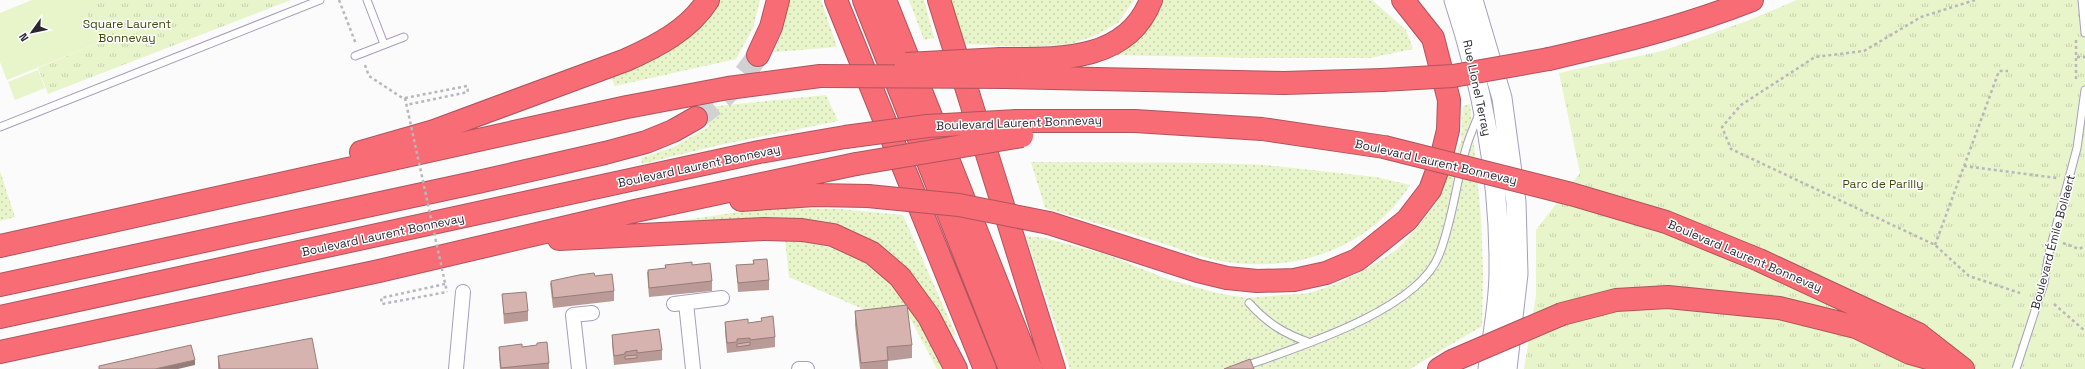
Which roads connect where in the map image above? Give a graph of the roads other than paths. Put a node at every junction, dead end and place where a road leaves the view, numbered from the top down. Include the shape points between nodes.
1 (320, 0) edge
2 (367, 0) edge
3 (708, 0) edge
4 (778, 0) edge
5 (836, 0) edge
6 (864, 0) edge
7 (885, 0) edge
8 (939, 0) edge
9 (1151, 0) edge
10 (1403, 0) edge
11 (1454, 0) edge
12 (1474, 0) edge
13 (1752, 0) edge
14 (2082, 0) edge
15 (2085, 33) edge
16 (404, 37) dead end
17 (384, 44) junction
18 (758, 55) tunnel mouth
19 (354, 56) dead end
20 (1003, 68) junction
21 (2085, 90) edge
22 (1483, 103) junction
23 (696, 118) tunnel mouth
24 (0, 127) edge
25 (1020, 128) junction
26 (266, 186) junction
27 (510, 241) junction
28 (0, 246) edge
29 (0, 285) edge
30 (464, 292) dead end
31 (722, 298) dead end
32 (1249, 303) dead end
33 (592, 313) dead end
34 (0, 317) edge
35 (1308, 342) junction
36 (0, 352) edge
37 (1446, 365) edge
38 (1962, 368) edge
39 (456, 369) edge
40 (579, 369) edge
41 (693, 369) edge
42 (799, 369) edge
43 (807, 369) edge
44 (956, 369) edge
45 (985, 369) edge
46 (1010, 369) edge
47 (1031, 369) edge
48 (1054, 369) edge
49 (1237, 369) edge
50 (1488, 369) edge
51 (1507, 369) edge
52 (2016, 369) edge

1 - 24 lane
2 - 17 lane
3 - 26 highway via 693,20 677,33 626,60 434,131 341,159
4 - 18 highway via 771,26
5 - 45 highway
6 - 46 highway
7 - 47 highway
8 - 48 highway
9 - 20 highway via 1139,21 1127,33 1096,52
10 - 27 highway, bridge via 1433,38 1449,100 1448,130 1440,163 1430,190 1408,220 1358,260 1326,272 1294,280 1257,281 1227,278 1050,223 959,205 868,196 815,195 724,202
11 - 22 main road, Rue Lionel Terray via 1466,35
12 - 51 main road, Rue Lionel Terray via 1502,98 1516,202 1518,274
13 - 20 highway, bridge via 1631,40 1548,59 1452,76 1284,83
14 - 15 lane
16 - 17 lane
17 - 19 lane
20 - 26 highway, bridge via 819,73 627,106
21 - 52 lane, Boulevard Émile Bollaert, bridge via 2077,148 2052,239 2044,283
22 - 35 lane via 1467,146 1439,256 1423,279 1402,297 1376,313
22 - 50 main road, Rue Lionel Terray via 1498,204 1499,274
23 - 29 highway via 646,142 605,153
25 - 27 highway, bridge via 643,209
25 - 34 highway, Boulevard Laurent Bonnevay, bridge via 927,126 759,152
25 - 38 highway, Boulevard Laurent Bonnevay, bridge via 1135,121 1262,129 1384,147 1571,194 1666,222 1759,260 1918,334
26 - 28 highway
27 - 36 highway
27 - 44 highway via 764,229 802,230 833,235 872,253 900,277 929,317
30 - 39 street
31 - 41 street via 680,303
32 - 35 lane via 1262,318 1285,334
33 - 40 street via 573,316
35 - 49 lane
37 - 38 highway, bridge via 1562,314 1616,300 1668,296 1779,308 1856,327 1910,353
42 - 43 street

